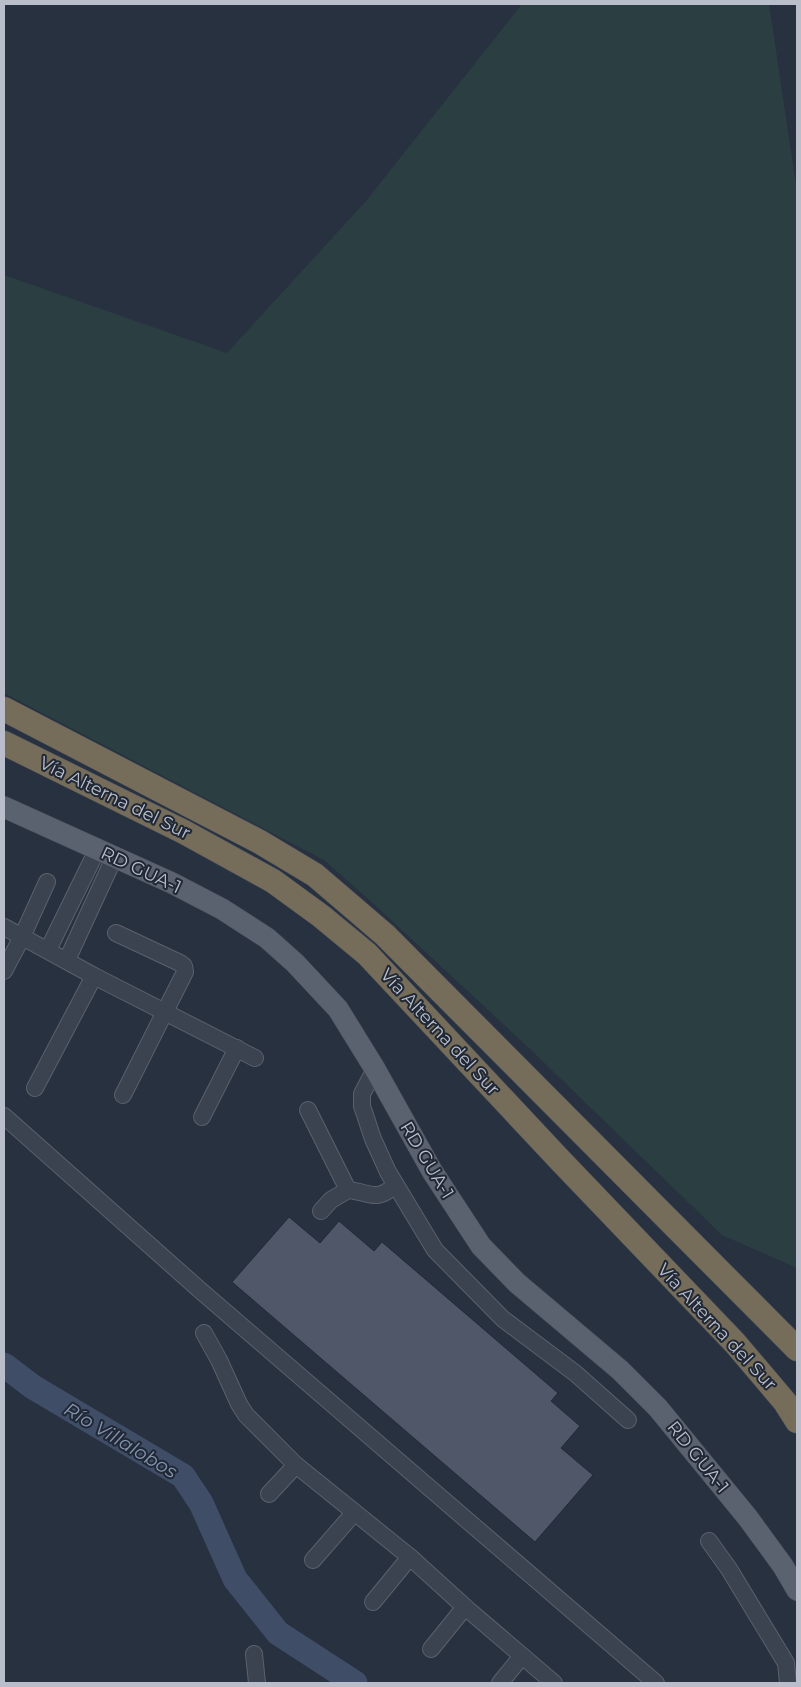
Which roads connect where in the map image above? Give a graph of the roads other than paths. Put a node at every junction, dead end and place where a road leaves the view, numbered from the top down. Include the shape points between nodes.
1 (4, 709) edge
2 (4, 743) edge
3 (4, 807) edge
4 (106, 854) junction
5 (47, 882) dead end
6 (4, 927) edge
7 (116, 934) dead end
8 (22, 937) junction
9 (48, 950) junction
10 (67, 960) junction
11 (4, 972) edge
12 (94, 976) junction
13 (165, 1011) junction
14 (237, 1048) junction
15 (255, 1058) dead end
16 (375, 1069) junction
17 (35, 1088) dead end
18 (123, 1095) dead end
19 (308, 1110) dead end
20 (4, 1116) edge
21 (202, 1117) dead end
22 (395, 1185) junction
23 (348, 1190) junction
24 (321, 1211) dead end
25 (204, 1333) dead end
26 (797, 1349) edge
27 (628, 1420) dead end
28 (797, 1421) edge
29 (296, 1465) junction
30 (269, 1494) dead end
31 (354, 1513) junction
32 (709, 1541) dead end
33 (410, 1557) junction
34 (313, 1560) dead end
35 (797, 1590) edge
36 (373, 1602) dead end
37 (465, 1607) junction
38 (431, 1650) dead end
39 (254, 1654) dead end
40 (522, 1656) junction
41 (257, 1683) edge
42 (500, 1683) edge
43 (554, 1683) edge
44 (656, 1683) edge
45 (788, 1683) edge

1 - 26 highway, Vía Alterna del Sur via 260,842 330,887 385,935
2 - 28 highway, Vía Alterna del Sur via 184,832 273,882 367,954 736,1343
3 - 4 main road, RD GUA-1
4 - 9 street
4 - 10 street
4 - 16 main road, RD GUA-1 via 172,883 267,938 338,1009
5 - 8 street
6 - 8 street
7 - 13 street via 184,966 185,972
8 - 9 street
8 - 11 street
9 - 10 street
10 - 12 street
12 - 13 street
12 - 17 street
13 - 14 street
13 - 18 street
14 - 15 street
14 - 21 street
16 - 22 street via 362,1094 362,1106 373,1139
16 - 35 main road, RD GUA-1 via 432,1171 481,1246 517,1283 620,1370 658,1408 748,1518
19 - 23 street
20 - 44 street via 201,1291
22 - 23 street via 387,1193 373,1196
22 - 27 street via 435,1250 471,1287 503,1319 574,1373
23 - 24 street via 331,1200
25 - 29 street via 246,1415
29 - 30 street
29 - 31 street
31 - 33 street
31 - 34 street
32 - 45 street via 786,1663
33 - 36 street
33 - 37 street
37 - 38 street
37 - 40 street
39 - 41 street
40 - 42 street
40 - 43 street

